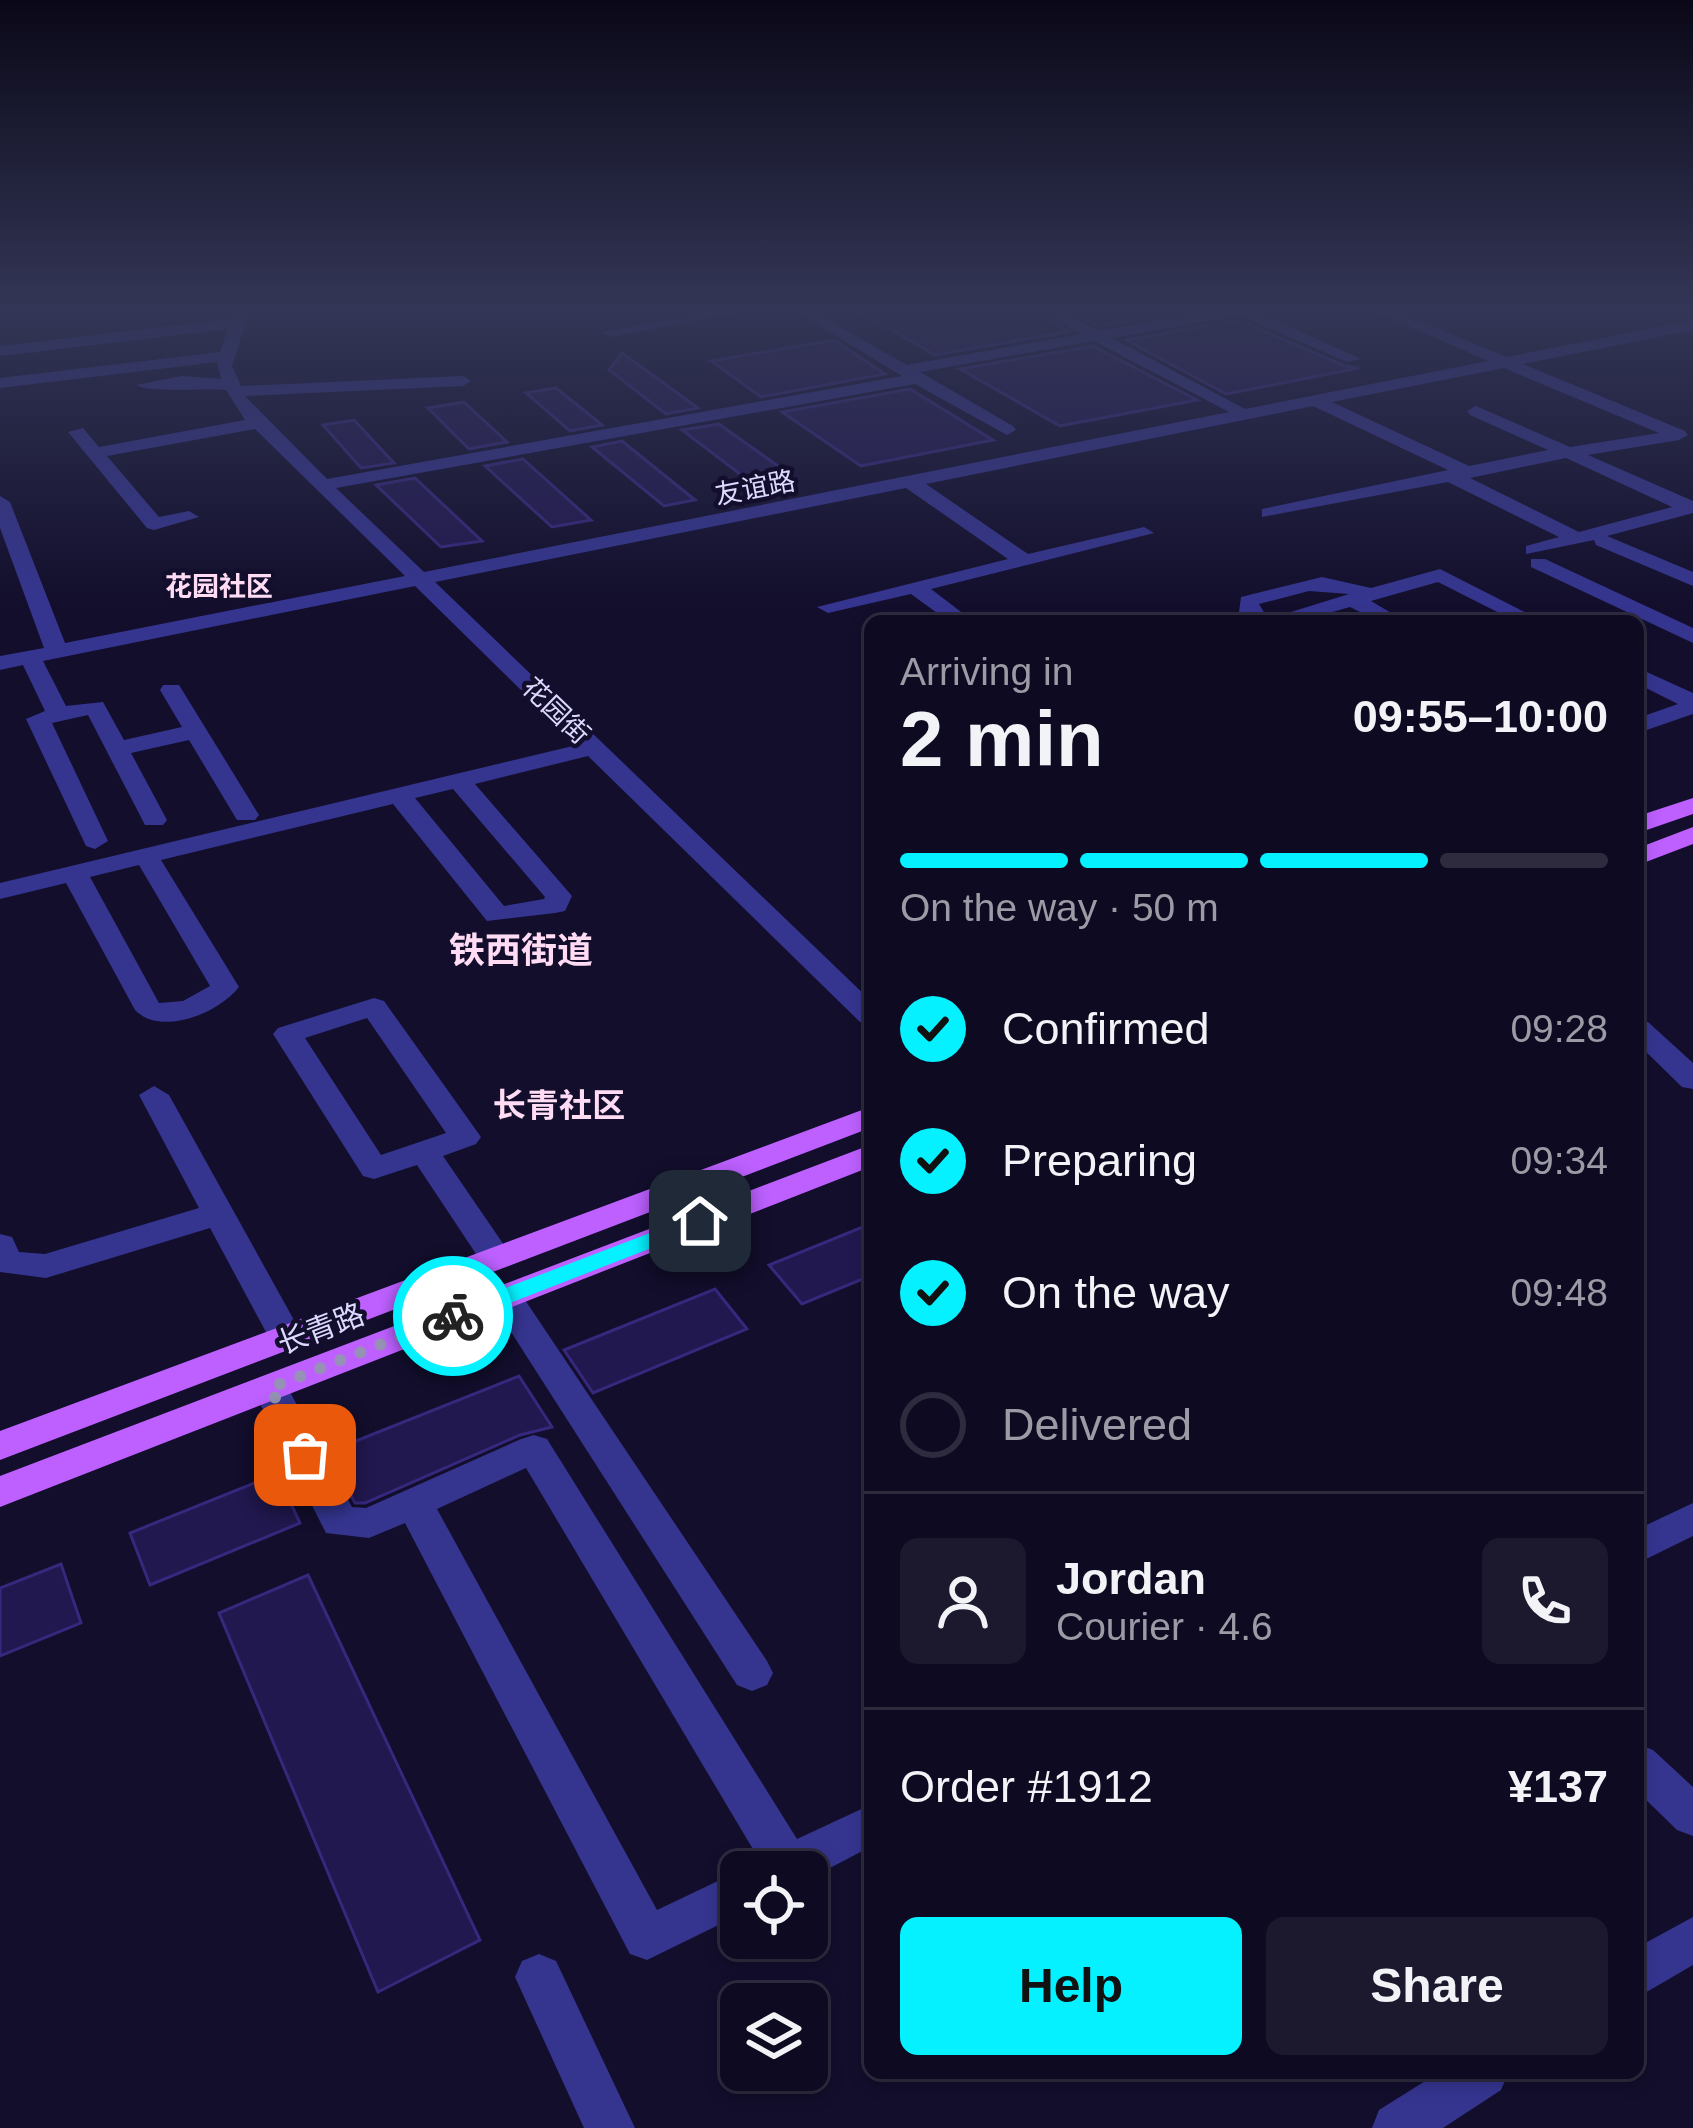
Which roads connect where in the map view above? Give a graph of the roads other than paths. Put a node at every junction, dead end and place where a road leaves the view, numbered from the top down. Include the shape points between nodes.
1 (221, 408) edge
2 (249, 408) edge
3 (730, 408) edge
4 (970, 408) edge
5 (1234, 408) edge
6 (1246, 408) edge
7 (1286, 408) edge
8 (1330, 408) edge
9 (1624, 408) edge
10 (1237, 410) junction
11 (1476, 411) dead end
12 (1007, 430) dead end
13 (77, 432) dead end
14 (1688, 436) edge
15 (1567, 452) junction
16 (94, 453) junction
17 (1461, 475) junction
18 (912, 483) junction
19 (322, 485) junction
20 (0, 502) edge
21 (1691, 508) edge
22 (1269, 513) dead end
23 (189, 517) dead end
24 (1144, 533) dead end
25 (1576, 538) junction
26 (1603, 541) dead end
27 (1024, 561) junction
28 (419, 579) junction
29 (1693, 580) edge
30 (915, 586) junction
31 (1693, 596) edge
32 (1361, 597) junction
33 (828, 607) dead end
34 (1642, 612) junction
35 (954, 615) edge
36 (1253, 615) edge
37 (1298, 615) edge
38 (1386, 615) edge
39 (1519, 615) edge
40 (1632, 615) edge
41 (1693, 636) edge
42 (57, 652) junction
43 (30, 657) junction
44 (0, 663) edge
45 (1644, 678) edge
46 (171, 690) dead end
47 (1693, 704) edge
48 (58, 715) junction
49 (1644, 724) edge
50 (196, 731) junction
51 (593, 748) junction
52 (117, 749) junction
53 (458, 780) junction
54 (399, 795) junction
55 (1693, 805) edge
56 (245, 815) dead end
57 (154, 820) dead end
58 (1644, 823) edge
59 (1693, 835) edge
60 (95, 841) dead end
61 (1644, 854) edge
62 (146, 856) junction
63 (74, 873) junction
64 (0, 891) edge
65 (864, 1010) edge
66 (1644, 1034) edge
67 (1693, 1080) edge
68 (154, 1095) dead end
69 (864, 1119) edge
70 (424, 1152) junction
71 (864, 1157) edge
72 (218, 1214) junction
73 (0, 1245) edge
74 (496, 1258) junction
75 (505, 1296) junction
76 (286, 1338) junction
77 (270, 1388) junction
78 (0, 1446) edge
79 (0, 1492) edge
80 (414, 1503) junction
81 (1693, 1518) edge
82 (1644, 1544) edge
83 (752, 1673) dead end
84 (1644, 1769) edge
85 (1693, 1816) edge
86 (864, 1829) edge
87 (773, 1851) edge
88 (820, 1851) edge
89 (720, 1902) edge
90 (1693, 1939) edge
91 (1644, 1970) edge
92 (539, 1977) dead end
93 (1474, 2079) edge
94 (610, 2128) edge
95 (1397, 2128) edge

1 - 16 street
2 - 19 street, 花园街
3 - 19 street
4 - 12 street
5 - 10 street
6 - 10 street, 友谊路
7 - 18 street, 友谊路
8 - 17 street
9 - 14 street
10 - 28 street, 友谊路
11 - 15 street
13 - 16 street
14 - 15 street
15 - 17 street
15 - 21 street
16 - 23 street via 154,524
17 - 22 street
17 - 25 street
18 - 27 street
18 - 28 street, 友谊路
19 - 28 street, 花园街
20 - 42 street
21 - 25 street
24 - 27 street
25 - 34 street via 1536,557
26 - 29 street
27 - 30 street
28 - 42 street, 友谊路
28 - 51 street, 花园街
30 - 33 street
30 - 35 street
31 - 34 street
32 - 36 street via 1344,583 1316,581 1248,601
32 - 37 street
32 - 38 street
32 - 39 street via 1440,575
34 - 40 street
34 - 41 street
42 - 43 street, 友谊路
43 - 44 street, 友谊路
43 - 48 street
45 - 47 street
46 - 50 street
47 - 49 street
48 - 52 street via 95,707
48 - 60 street via 38,719
50 - 52 street
50 - 56 street
51 - 53 street
51 - 65 street, 花园街
52 - 57 street
53 - 54 street
53 - 54 street via 559,896 555,904 497,915
54 - 62 street
55 - 58 main road
59 - 61 main road
62 - 63 street
62 - 63 street via 225,987 213,1001 170,1014 149,1010
63 - 64 street
66 - 67 street
68 - 72 street
69 - 74 main road, 长青路
70 - 70 street via 466,1137 374,1007 288,1034 374,1169
70 - 74 street
71 - 75 main road, 长青路
72 - 73 street via 46,1266 6,1262
72 - 76 street
74 - 76 main road, 长青路
75 - 77 main road, 长青路
75 - 83 street
76 - 78 main road, 长青路
77 - 79 main road, 长青路
77 - 80 street via 340,1522 370,1523
80 - 87 street via 533,1449
80 - 89 street via 647,1938
81 - 82 street
84 - 85 street
86 - 88 street
90 - 91 street
92 - 94 street
93 - 95 street

